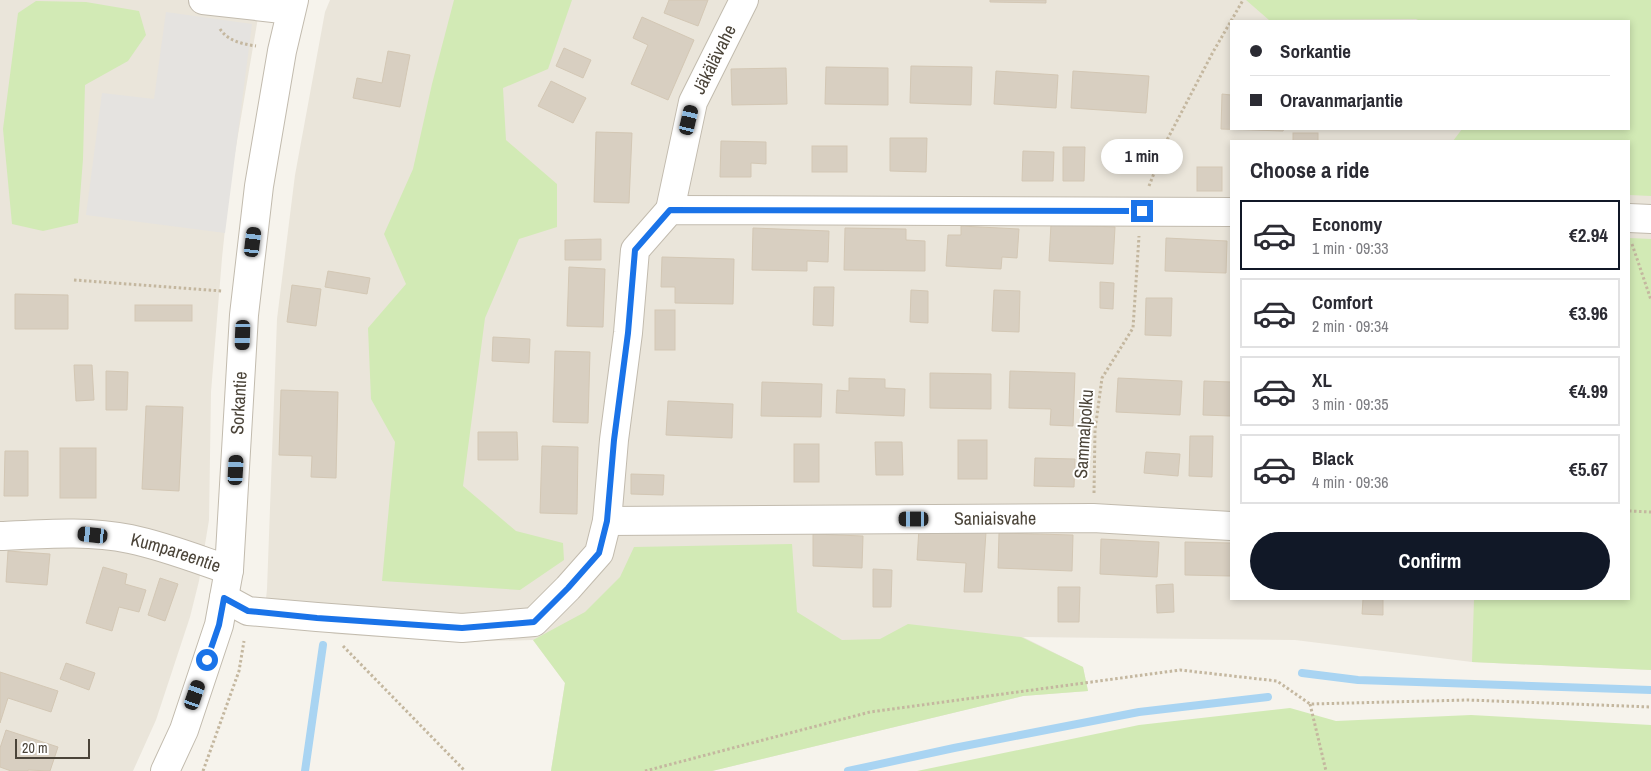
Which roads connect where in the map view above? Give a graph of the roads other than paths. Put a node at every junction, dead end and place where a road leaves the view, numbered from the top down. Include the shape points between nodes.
1 (744, 0) edge
2 (210, 1) edge
3 (293, 5) edge
4 (670, 210) junction
5 (1230, 212) edge
6 (1651, 219) edge
7 (1630, 231) edge
8 (607, 521) junction
9 (1230, 526) edge
10 (0, 536) edge
11 (229, 570) junction
12 (224, 598) junction
13 (165, 771) edge

1 - 4 street, Jäkälävahe via 693,102
2 - 3 street
3 - 11 street, Sorkantie via 282,51 260,186 244,316
4 - 5 street
4 - 8 street via 635,250
6 - 7 street
8 - 9 street, Saniaisvahe via 1093,518
8 - 12 street via 599,553 534,622 462,628 317,618 248,611
10 - 11 street, Kumpareentie via 74,533 130,539
11 - 12 street, Sorkantie
12 - 13 street, Sorkantie via 219,625 184,730

